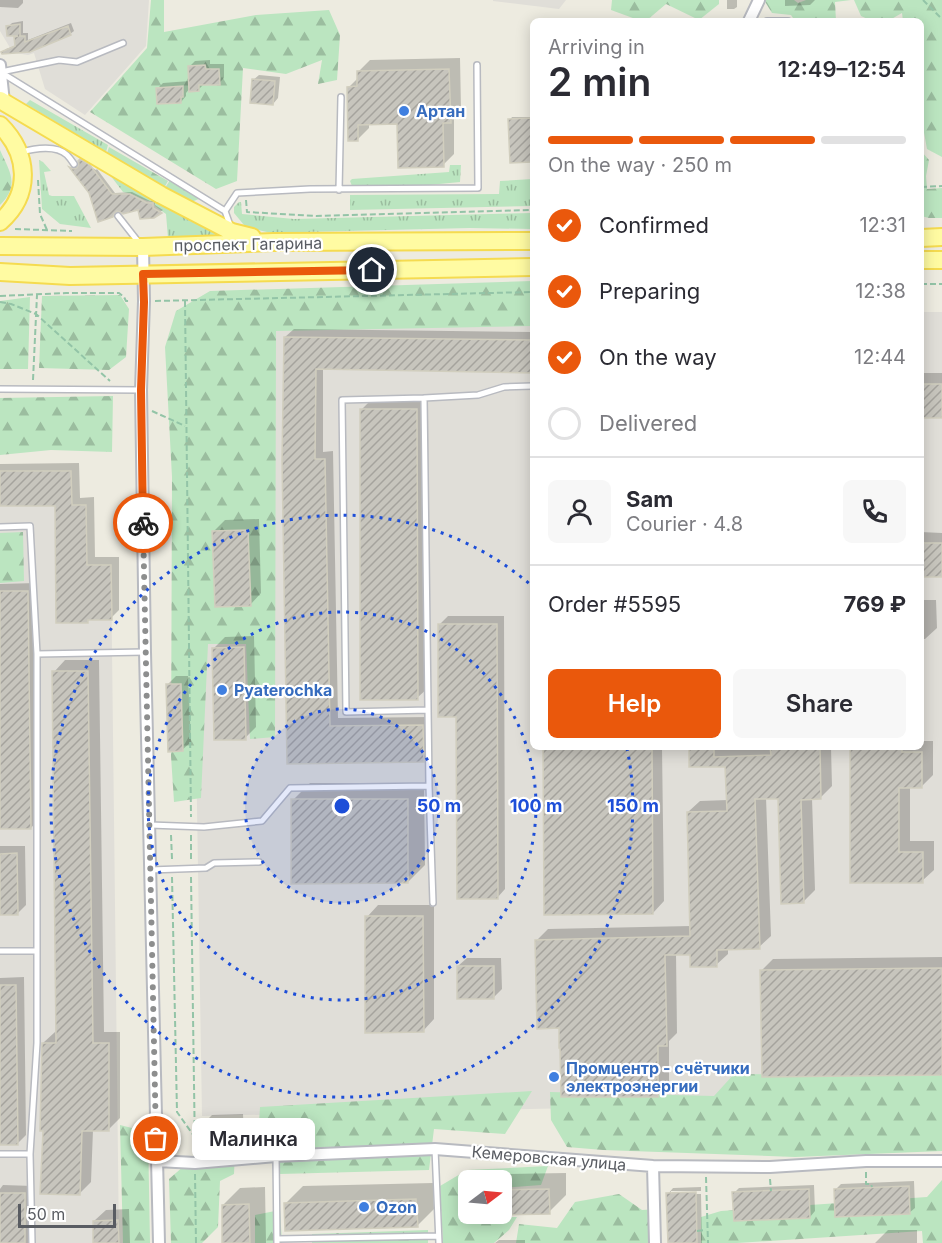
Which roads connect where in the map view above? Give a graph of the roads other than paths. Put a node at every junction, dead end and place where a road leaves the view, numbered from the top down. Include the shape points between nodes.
1 (759, 0) edge
2 (750, 18) edge
3 (123, 43) dead end
4 (477, 65) dead end
5 (1, 68) edge
6 (341, 97) dead end
7 (1, 103) edge
8 (0, 126) edge
9 (69, 148) junction
10 (19, 153) junction
11 (74, 164) dead end
12 (339, 190) junction
13 (225, 211) junction
14 (117, 216) dead end
15 (5, 225) edge
16 (232, 232) junction
17 (942, 237) edge
18 (924, 238) edge
19 (530, 241) edge
20 (273, 242) junction
21 (0, 246) edge
22 (143, 247) junction
23 (924, 260) edge
24 (942, 260) edge
25 (530, 267) edge
26 (0, 272) edge
27 (143, 274) junction
28 (530, 386) edge
29 (0, 389) edge
30 (141, 390) junction
31 (424, 398) junction
32 (0, 527) edge
33 (146, 652) junction
34 (37, 654) junction
35 (428, 710) junction
36 (429, 786) junction
37 (150, 825) junction
38 (259, 862) dead end
39 (150, 870) junction
40 (433, 903) dead end
41 (0, 951) edge
42 (37, 951) junction
43 (435, 1149) junction
44 (0, 1154) edge
45 (30, 1154) junction
46 (276, 1156) junction
47 (157, 1161) junction
48 (942, 1161) edge
49 (653, 1166) junction
50 (438, 1240) edge
51 (277, 1241) edge
52 (32, 1243) edge
53 (159, 1243) edge
54 (655, 1243) edge

1 - 2 street
3 - 5 lane via 76,62 59,60
4 - 12 lane via 478,188
5 - 7 street
5 - 13 lane
6 - 12 lane
7 - 9 main road via 29,116
8 - 10 main road
9 - 10 lane
9 - 11 lane
9 - 16 main road
10 - 15 main road via 22,188
12 - 13 lane via 237,193
13 - 16 lane
14 - 22 lane
16 - 20 main road
17 - 18 main road
19 - 20 main road, проспект Гагарина
20 - 22 main road, проспект Гагарина
21 - 22 main road, проспект Гагарина
22 - 27 street
23 - 24 main road
25 - 27 main road, проспект Гагарина
26 - 27 main road, проспект Гагарина via 70,276
27 - 30 street
28 - 31 lane via 504,387 478,395
29 - 30 lane
30 - 33 street
31 - 35 lane
31 - 35 lane via 342,400 343,481 346,712
32 - 34 lane via 30,526
33 - 34 lane
33 - 37 street
34 - 42 lane
35 - 36 lane
36 - 37 lane via 290,788 262,821 204,827
36 - 40 lane
37 - 39 street
38 - 39 lane
39 - 47 street
41 - 42 lane
42 - 45 lane via 37,1043
43 - 46 street, Кемеровская улица
43 - 49 street, Кемеровская улица
43 - 50 lane
44 - 45 lane
45 - 52 lane
46 - 47 street, Кемеровская улица via 195,1163
46 - 51 lane
47 - 53 street
48 - 49 street, Кемеровская улица via 770,1167
49 - 54 street
50 - 51 lane

